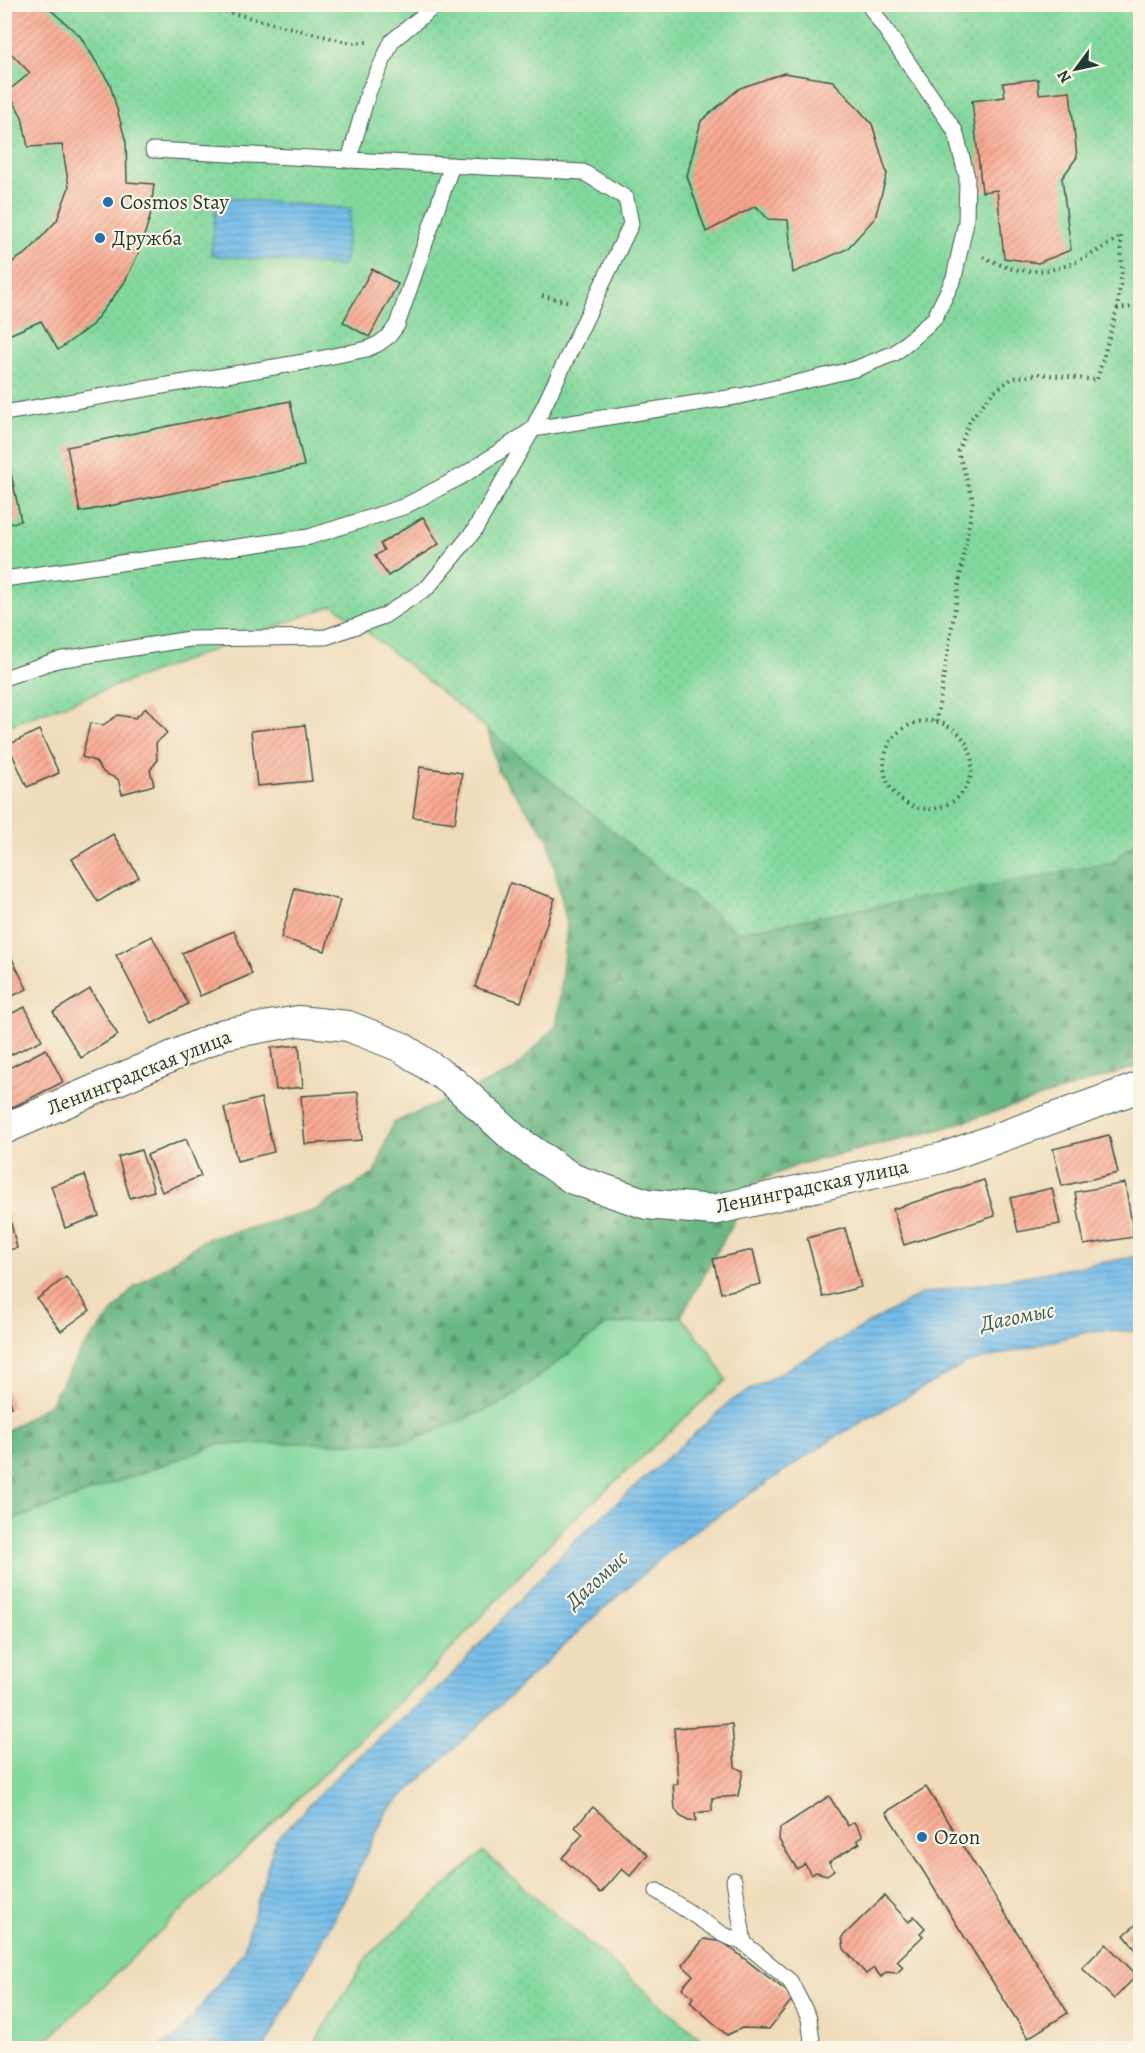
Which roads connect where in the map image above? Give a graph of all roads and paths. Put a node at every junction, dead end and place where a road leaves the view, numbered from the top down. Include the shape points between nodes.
1 (196, 4) edge
2 (437, 4) edge
3 (868, 4) edge
4 (392, 41) junction
5 (153, 150) dead end
6 (349, 160) junction
7 (452, 165) junction
8 (961, 247) junction
9 (1140, 306) edge
10 (1117, 309) junction
11 (4, 412) edge
12 (533, 429) junction
13 (4, 579) edge
14 (4, 678) edge
15 (936, 722) junction
16 (1140, 1087) edge
17 (4, 1129) edge
18 (734, 1880) dead end
19 (657, 1891) dead end
20 (744, 1943) junction
21 (813, 2049) edge

1 - 4 path via 351,43
2 - 4 lane
3 - 8 lane via 955,131 967,177
4 - 6 lane via 368,93
5 - 6 lane
6 - 7 lane
7 - 11 lane via 397,325 378,344 304,362
7 - 12 lane via 583,172 626,198 631,224
8 - 10 path via 1012,269 1044,271 1074,264 1121,236
8 - 12 lane via 954,278 934,319 895,353 855,369 741,396
9 - 10 path
10 - 15 path via 1097,380 1039,374 1013,378 993,392 970,420 958,451 973,500
12 - 13 lane via 464,475 403,507 309,537
12 - 14 lane via 474,531 428,587 384,616 326,637 190,639 57,660
15 - 15 path via 917,722 903,728 886,753 888,783 908,805 923,809 951,804 965,789 973,769 966,742 957,731
16 - 17 street, Ленинградская улица via 942,1158 713,1210 647,1204 573,1179 516,1140 453,1082 401,1047 348,1026 298,1021 224,1034
18 - 20 lane
19 - 20 lane via 724,1935
20 - 21 lane via 790,1981 809,2018

